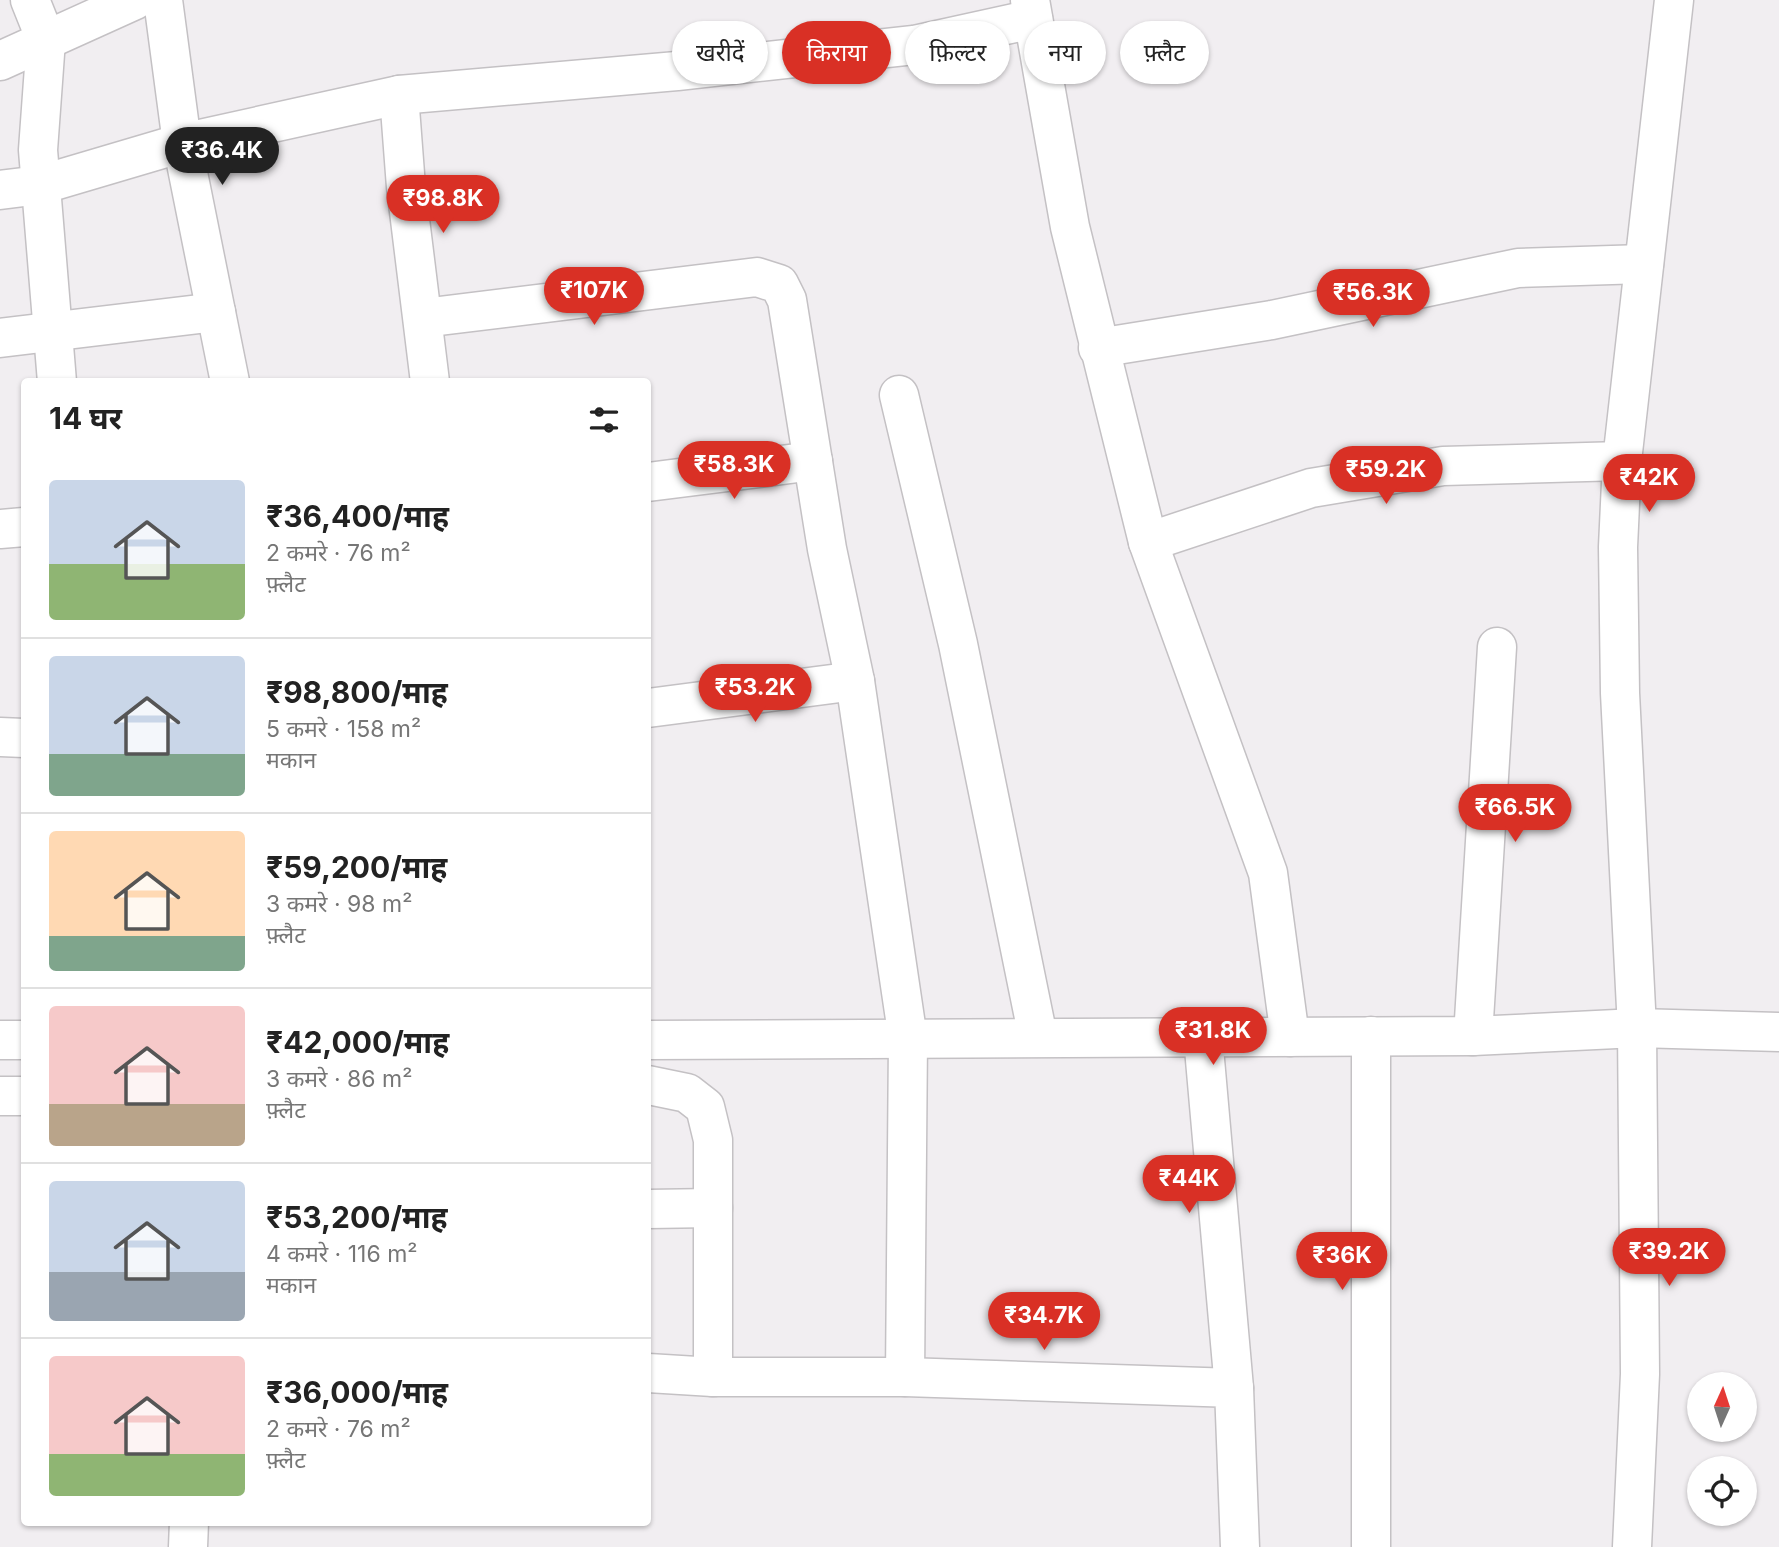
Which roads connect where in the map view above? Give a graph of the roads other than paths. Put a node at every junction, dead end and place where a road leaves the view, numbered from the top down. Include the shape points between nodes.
1 (30, 0) edge
2 (135, 0) edge
3 (163, 0) edge
4 (1674, 0) edge
5 (1032, 9) edge
6 (46, 40) junction
7 (0, 61) edge
8 (399, 95) junction
9 (183, 142) junction
10 (40, 185) junction
11 (0, 190) edge
12 (1644, 264) junction
13 (216, 312) junction
14 (423, 318) junction
15 (51, 333) junction
16 (0, 338) edge
17 (1098, 348) junction
18 (57, 378) edge
19 (229, 378) edge
20 (430, 378) edge
21 (900, 395) dead end
22 (813, 461) junction
23 (1622, 461) junction
24 (651, 482) edge
25 (21, 527) edge
26 (0, 529) edge
27 (1148, 542) junction
28 (1497, 647) dead end
29 (855, 681) junction
30 (651, 708) edge
31 (0, 737) edge
32 (21, 738) edge
33 (1637, 1028) junction
34 (1779, 1032) edge
35 (1371, 1036) junction
36 (1473, 1036) junction
37 (1038, 1037) junction
38 (1203, 1037) junction
39 (1290, 1037) junction
40 (908, 1039) junction
41 (0, 1040) edge
42 (21, 1040) edge
43 (651, 1041) edge
44 (651, 1086) edge
45 (0, 1096) edge
46 (21, 1096) edge
47 (713, 1208) junction
48 (651, 1209) edge
49 (651, 1373) edge
50 (713, 1377) junction
51 (905, 1377) junction
52 (1234, 1388) junction
53 (189, 1526) edge
54 (188, 1547) edge
55 (1240, 1547) edge
56 (1371, 1547) edge
57 (1632, 1547) edge

1 - 6 street
2 - 6 street
3 - 9 street
4 - 12 street
5 - 8 street via 914,45
5 - 17 street via 1070,227
6 - 7 street
6 - 10 street
8 - 9 street
8 - 14 street
9 - 10 street
9 - 13 street
10 - 11 street
10 - 15 street
12 - 17 street via 1518,268 1272,320
12 - 23 street
13 - 15 street
13 - 19 street
14 - 20 street
14 - 22 street via 757,277 779,284 787,300
15 - 16 street
15 - 18 street
17 - 27 street
21 - 37 street via 958,644
22 - 24 street
22 - 29 street
23 - 27 street via 1443,466 1311,488
23 - 33 street via 1620,693
25 - 26 street
27 - 39 street via 1268,873
28 - 36 street
29 - 30 street
29 - 40 street
31 - 32 street
33 - 34 street
33 - 36 street
33 - 57 street via 1640,1374
35 - 36 street
35 - 39 street
35 - 56 street
37 - 38 street
37 - 40 street
38 - 39 street
38 - 52 street
40 - 43 street
40 - 51 street
41 - 42 street
44 - 47 street via 687,1093 705,1107 713,1140
45 - 46 street
47 - 48 street
47 - 50 street
49 - 50 street
50 - 51 street
51 - 52 street
52 - 55 street
53 - 54 street

